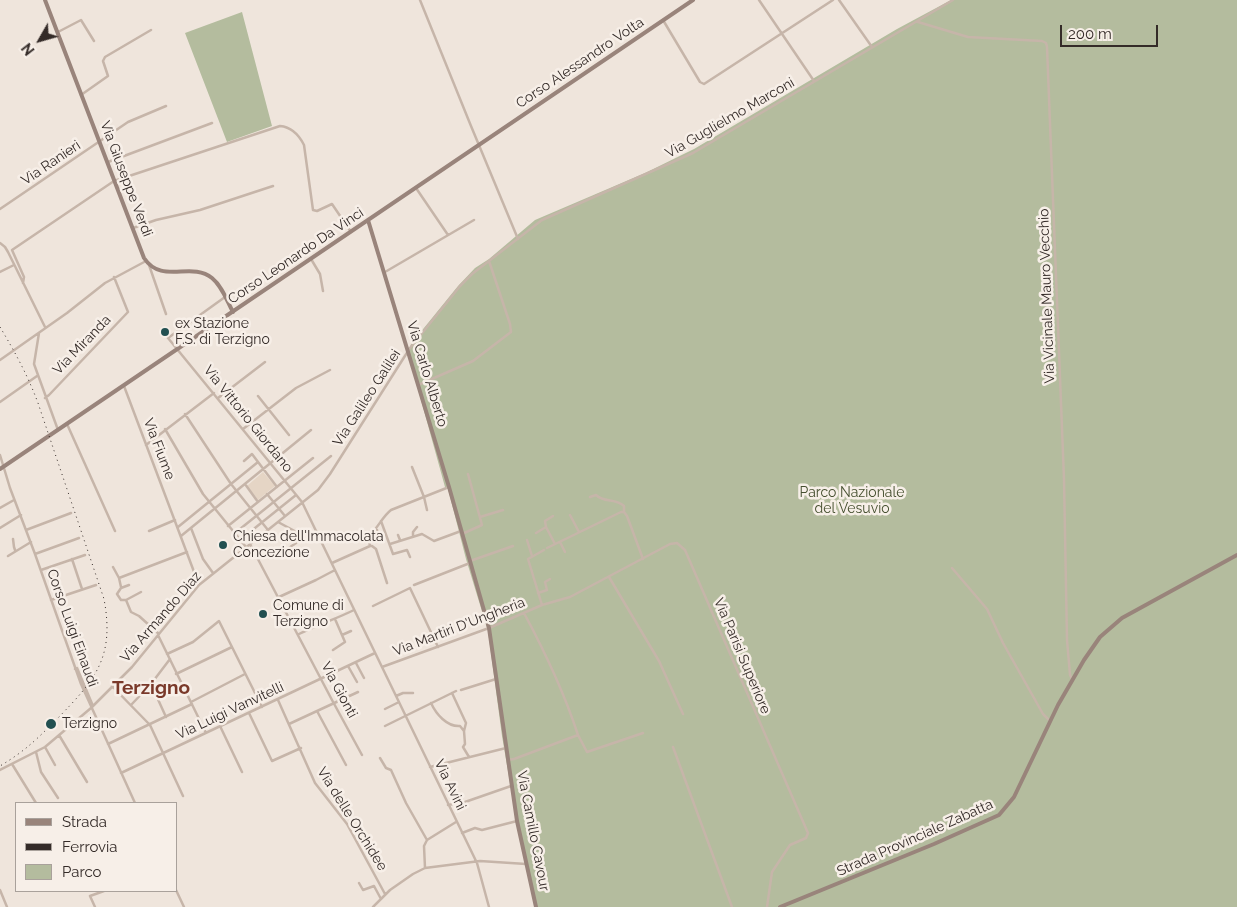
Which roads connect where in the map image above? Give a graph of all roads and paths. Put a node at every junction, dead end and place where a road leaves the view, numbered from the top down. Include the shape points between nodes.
1 (45, 0) edge
2 (420, 0) edge
3 (693, 0) edge
4 (759, 0) edge
5 (832, 0) edge
6 (840, 0) edge
7 (953, 0) edge
8 (663, 20) junction
9 (917, 22) junction
10 (151, 30) dead end
11 (58, 32) junction
12 (782, 34) junction
13 (94, 41) dead end
14 (872, 47) junction
15 (814, 82) junction
16 (81, 95) junction
17 (166, 106) dead end
18 (212, 123) dead end
19 (99, 141) junction
20 (479, 145) junction
21 (108, 162) junction
22 (114, 181) junction
23 (273, 186) dead end
24 (416, 188) junction
25 (0, 209) edge
26 (368, 220) junction
27 (474, 220) dead end
28 (133, 228) junction
29 (351, 232) junction
30 (448, 235) junction
31 (518, 239) junction
32 (0, 243) edge
33 (311, 259) junction
34 (489, 261) junction
35 (148, 263) junction
36 (14, 265) junction
37 (0, 272) edge
38 (384, 272) junction
39 (114, 277) junction
40 (23, 283) junction
41 (323, 291) dead end
42 (225, 298) junction
43 (233, 312) junction
44 (166, 314) dead end
45 (45, 327) junction
46 (40, 332) junction
47 (178, 349) junction
48 (408, 352) junction
49 (0, 360) edge
50 (265, 362) dead end
51 (330, 370) dead end
52 (38, 376) junction
53 (418, 385) junction
54 (124, 386) junction
55 (214, 393) junction
56 (258, 396) dead end
57 (45, 398) junction
58 (218, 398) junction
59 (0, 402) edge
60 (269, 410) junction
61 (185, 414) junction
62 (67, 424) junction
63 (165, 429) junction
64 (243, 429) junction
65 (58, 430) junction
66 (312, 430) dead end
67 (289, 435) dead end
68 (146, 445) junction
69 (0, 455) edge
70 (331, 456) dead end
71 (313, 458) dead end
72 (244, 461) dead end
73 (258, 462) junction
74 (271, 463) junction
75 (412, 467) dead end
76 (1, 468) edge
77 (264, 469) junction
78 (468, 474) dead end
79 (285, 480) junction
80 (231, 484) junction
81 (245, 484) junction
82 (277, 486) junction
83 (449, 487) junction
84 (291, 488) junction
85 (236, 491) junction
86 (268, 494) junction
87 (296, 495) junction
88 (424, 497) junction
89 (590, 497) dead end
90 (14, 500) junction
91 (209, 502) junction
92 (258, 502) junction
93 (274, 502) junction
94 (302, 502) junction
95 (0, 508) edge
96 (250, 508) junction
97 (215, 509) junction
98 (279, 509) junction
99 (427, 510) dead end
100 (503, 510) dead end
101 (624, 512) junction
102 (71, 513) dead end
103 (21, 515) junction
104 (570, 515) dead end
105 (256, 516) junction
106 (285, 516) junction
107 (553, 516) dead end
108 (480, 517) junction
109 (175, 520) junction
110 (381, 521) junction
111 (278, 522) junction
112 (262, 523) junction
113 (228, 526) junction
114 (177, 527) junction
115 (417, 527) dead end
116 (546, 527) junction
117 (0, 528) edge
118 (191, 528) junction
119 (377, 529) junction
120 (26, 530) junction
121 (268, 530) junction
122 (115, 531) dead end
123 (148, 531) dead end
124 (462, 532) junction
125 (579, 532) junction
126 (234, 533) junction
127 (343, 533) dead end
128 (536, 533) dead end
129 (398, 535) dead end
130 (181, 536) junction
131 (368, 536) junction
132 (413, 536) junction
133 (378, 537) dead end
134 (79, 538) dead end
135 (13, 539) dead end
136 (240, 540) junction
137 (400, 540) junction
138 (527, 540) dead end
139 (31, 542) junction
140 (560, 542) junction
141 (250, 544) junction
142 (390, 544) junction
143 (555, 544) junction
144 (370, 546) junction
145 (512, 546) dead end
146 (246, 547) junction
147 (16, 550) junction
148 (187, 552) junction
149 (565, 552) dead end
150 (35, 554) junction
151 (85, 555) dead end
152 (1237, 555) edge
153 (8, 556) dead end
154 (532, 556) junction
155 (410, 557) dead end
156 (269, 558) dead end
157 (72, 559) junction
158 (643, 559) junction
159 (470, 562) junction
160 (332, 563) junction
161 (113, 567) dead end
162 (952, 568) dead end
163 (41, 570) junction
164 (335, 570) junction
165 (214, 573) junction
166 (609, 577) junction
167 (119, 578) junction
168 (550, 579) dead end
169 (387, 583) dead end
170 (96, 585) dead end
171 (129, 585) dead end
172 (199, 585) junction
173 (414, 585) dead end
174 (121, 587) dead end
175 (82, 589) junction
176 (141, 592) dead end
177 (538, 593) junction
178 (279, 597) junction
179 (51, 600) junction
180 (126, 600) junction
181 (542, 605) junction
182 (373, 606) dead end
183 (354, 610) junction
184 (524, 613) junction
185 (335, 618) junction
186 (489, 628) junction
187 (351, 631) dead end
188 (298, 634) junction
189 (158, 635) junction
190 (342, 635) junction
191 (232, 647) junction
192 (438, 647) junction
193 (332, 650) dead end
194 (375, 653) junction
195 (168, 654) junction
196 (170, 660) junction
197 (356, 663) junction
198 (348, 666) junction
199 (382, 667) junction
200 (176, 674) junction
201 (246, 674) junction
202 (364, 678) dead end
203 (322, 679) junction
204 (496, 679) junction
205 (1072, 679) junction
206 (357, 682) dead end
207 (151, 684) junction
208 (112, 686) junction
209 (461, 690) dead end
210 (456, 691) dead end
211 (358, 692) dead end
212 (413, 692) dead end
213 (452, 693) junction
214 (396, 696) junction
215 (278, 700) junction
216 (399, 702) junction
217 (192, 703) junction
218 (334, 703) junction
219 (431, 703) junction
220 (131, 705) junction
221 (92, 707) junction
222 (262, 707) junction
223 (385, 709) dead end
224 (318, 711) junction
225 (249, 713) junction
226 (683, 714) dead end
227 (405, 715) junction
228 (166, 717) junction
229 (1050, 721) junction
230 (289, 724) junction
231 (150, 725) junction
232 (220, 726) junction
233 (385, 726) dead end
234 (464, 730) junction
235 (206, 733) junction
236 (643, 734) dead end
237 (59, 735) junction
238 (578, 735) junction
239 (108, 744) junction
240 (673, 746) dead end
241 (45, 747) junction
242 (301, 748) junction
243 (506, 748) junction
244 (36, 752) junction
245 (164, 753) junction
246 (362, 755) dead end
247 (469, 757) junction
248 (380, 758) dead end
249 (508, 760) junction
250 (12, 764) junction
251 (55, 765) dead end
252 (346, 765) dead end
253 (430, 767) junction
254 (0, 770) edge
255 (242, 772) dead end
256 (121, 773) junction
257 (87, 782) dead end
258 (512, 786) junction
259 (183, 796) dead end
260 (58, 798) dead end
261 (35, 802) edge
262 (135, 802) edge
263 (448, 805) junction
264 (517, 821) junction
265 (456, 822) junction
266 (462, 832) junction
267 (427, 840) junction
268 (476, 862) junction
269 (526, 864) junction
270 (425, 868) junction
271 (359, 883) dead end
272 (0, 890) edge
273 (101, 892) edge
274 (177, 892) edge
275 (385, 894) junction
276 (2, 899) edge
277 (381, 899) junction
278 (7, 907) edge
279 (95, 907) edge
280 (184, 907) edge
281 (373, 907) edge
282 (489, 907) edge
283 (536, 907) edge
284 (732, 907) edge
285 (767, 907) edge
286 (780, 907) edge

1 - 11 street, Via Giuseppe Verdi
2 - 20 street
3 - 8 street, Corso Alessandro Volta
4 - 12 street
5 - 12 street
6 - 14 street
7 - 9 street, Via Guglielmo Marconi
8 - 12 street via 704,84
8 - 20 street, Corso Alessandro Volta
9 - 14 street, Via Guglielmo Marconi
9 - 205 street, Via Vicinale Mauro Vecchio via 968,37 1042,41 1047,47 1067,640
10 - 16 street via 105,57 103,61 108,76
11 - 13 street via 81,20
11 - 16 street, Via Giuseppe Verdi
12 - 15 street
14 - 15 street, Via Guglielmo Marconi
15 - 31 street, Via Guglielmo Marconi via 693,153 542,220
16 - 19 street, Via Giuseppe Verdi
17 - 19 street, Via Ranieri via 128,122
18 - 21 street
19 - 21 street, Via Giuseppe Verdi
19 - 25 street, Via Ranieri
20 - 24 street, Corso Leonardo Da Vinci
20 - 31 street
21 - 22 street, Via Giuseppe Verdi
22 - 28 street, Via Giuseppe Verdi
22 - 29 street via 284,126 300,137 304,145 312,208 317,211 332,204
22 - 40 street via 12,250 24,277
23 - 28 street
24 - 26 street, Corso Leonardo Da Vinci
24 - 30 street
26 - 29 street, Corso Leonardo Da Vinci
26 - 38 street, Via Carlo Alberto
27 - 30 street
28 - 35 street, Via Giuseppe Verdi
29 - 33 street, Corso Leonardo Da Vinci
30 - 38 street
31 - 34 street, Via Guglielmo Marconi
32 - 36 street
33 - 41 street via 320,274
33 - 43 street, Corso Leonardo Da Vinci
34 - 48 street, Via Galileo Galilei via 460,286
34 - 53 street via 511,332 473,361
35 - 39 street
35 - 42 street via 160,272 206,274 215,281
35 - 44 street
36 - 37 street
36 - 40 street
38 - 48 street, Via Carlo Alberto
39 - 45 street
39 - 57 street, Via Miranda via 128,312
40 - 45 street
42 - 43 street
42 - 47 street via 168,338
43 - 47 street, Corso Leonardo Da Vinci
45 - 46 street
46 - 49 street
46 - 52 street via 34,360
47 - 54 street, Corso Leonardo Da Vinci
47 - 55 street, Via Vittorio Giordano
48 - 53 street, Via Carlo Alberto
48 - 94 street, Via Galileo Galilei via 330,474 318,490
50 - 58 street
51 - 60 street via 296,388
52 - 57 street
52 - 59 street
53 - 83 street, Via Carlo Alberto
54 - 62 street, Corso Leonardo Da Vinci
54 - 68 street, Via Fiume
55 - 58 street, Via Vittorio Giordano
55 - 61 street
56 - 60 street
57 - 65 street
58 - 64 street, Via Vittorio Giordano
60 - 64 street
60 - 67 street
61 - 63 street
61 - 80 street
62 - 65 street, Corso Leonardo Da Vinci
62 - 122 street
63 - 68 street
63 - 91 street
64 - 74 street, Via Vittorio Giordano
65 - 76 street, Corso Leonardo Da Vinci
66 - 74 street
68 - 109 street, Via Fiume
69 - 76 street, Corso Luigi Einaudi
70 - 84 street
71 - 79 street
72 - 73 street, Via Vittorio Giordano via 252,454
73 - 77 street, Via Vittorio Giordano
73 - 80 street
74 - 77 street
74 - 79 street, Via Vittorio Giordano
75 - 88 street
76 - 90 street, Corso Luigi Einaudi
77 - 81 street
77 - 82 street, Via Vittorio Giordano
78 - 108 street
79 - 82 street
79 - 84 street, Via Vittorio Giordano
80 - 85 street
80 - 91 street
81 - 85 street
81 - 92 street
82 - 86 street
83 - 88 street
83 - 124 street, Via Carlo Alberto
84 - 87 street, Via Vittorio Giordano
84 - 93 street
85 - 96 street
85 - 97 street
86 - 92 street
86 - 93 street
87 - 94 street, Via Vittorio Giordano
87 - 98 street
88 - 99 street
88 - 110 street via 391,510
89 - 101 street via 596,494 618,502 624,506
90 - 95 street
90 - 103 street, Corso Luigi Einaudi
91 - 97 street
91 - 114 street
92 - 96 street
93 - 98 street
93 - 105 street
94 - 106 street, Via Galileo Galilei
94 - 160 street, Via Avini
96 - 105 street
96 - 113 street
97 - 113 street
97 - 118 street
98 - 106 street
98 - 112 street
100 - 108 street
101 - 125 street
101 - 158 street
102 - 120 street
103 - 117 street
103 - 120 street, Corso Luigi Einaudi
104 - 125 street
105 - 112 street
105 - 126 street
106 - 111 street, Via Galileo Galilei
107 - 116 street via 545,521
108 - 124 street via 482,525
109 - 114 street, Via Fiume
109 - 123 street
110 - 119 street
110 - 142 street
111 - 121 street, Via Armando Diaz
111 - 156 street via 302,535 286,550
112 - 121 street
112 - 136 street
113 - 126 street
114 - 130 street, Via Fiume
115 - 132 street via 412,532
116 - 128 street
116 - 143 street
118 - 130 street
118 - 165 street via 203,559
119 - 131 street
119 - 133 street
120 - 139 street, Corso Luigi Einaudi
121 - 141 street, Via Armando Diaz
124 - 132 street via 434,541 424,534
124 - 159 street, Via Carlo Alberto
125 - 140 street
126 - 136 street
127 - 131 street via 351,532 361,538
129 - 137 street
130 - 148 street, Via Fiume
131 - 144 street
132 - 137 street
134 - 150 street, Corso Luigi Einaudi
135 - 147 street
136 - 146 street
137 - 142 street
138 - 154 street
139 - 147 street
139 - 150 street, Corso Luigi Einaudi
140 - 143 street
140 - 149 street
141 - 146 street, Via Armando Diaz
141 - 178 street, Via Gionti
142 - 155 street via 393,554 408,550
143 - 154 street
144 - 160 street
144 - 169 street via 376,549
145 - 159 street
146 - 165 street, Via Armando Diaz
147 - 153 street
148 - 167 street
148 - 172 street, Via Fiume
150 - 163 street, Corso Luigi Einaudi
151 - 157 street
152 - 205 street, Strada Provinciale Zabatta via 1116,622 1095,643
154 - 177 street via 528,559
157 - 163 street
157 - 175 street
158 - 166 street, Via Parisi Superiore
158 - 285 street, Via Parisi Superiore via 670,544 677,543 684,550 808,833 806,838 790,845 772,872
159 - 173 street
159 - 186 street, Via Carlo Alberto
160 - 164 street, Via Avini
161 - 167 street
162 - 229 street via 986,609 1043,714
163 - 179 street, Corso Luigi Einaudi
164 - 178 street
164 - 183 street, Via Avini
165 - 172 street, Via Armando Diaz
166 - 181 street, Via Parisi Superiore via 570,598
166 - 226 street via 658,661
167 - 174 street
168 - 177 street via 545,582 548,591
170 - 175 street
171 - 180 street via 117,594 121,600
172 - 189 street, Via Armando Diaz
175 - 179 street
176 - 180 street
177 - 181 street
178 - 188 street, Via Gionti
179 - 221 street, Corso Luigi Einaudi
180 - 189 street via 131,612
181 - 184 street, Via Martiri D'Ungheria
182 - 192 street via 410,588
183 - 185 street
183 - 194 street, Via Avini
184 - 186 street, Via Martiri D'Ungheria
184 - 238 street via 551,666
185 - 188 street
185 - 190 street
186 - 192 street, Via Martiri D'Ungheria
186 - 204 street, Via Camillo Cavour
187 - 190 street
188 - 203 street, Via Gionti
189 - 195 street
189 - 208 street, Via Armando Diaz
190 - 193 street via 345,642
191 - 195 street via 219,621 192,642
191 - 200 street
191 - 201 street
192 - 199 street, Via Martiri D'Ungheria
194 - 197 street, Via Luigi Vanvitelli
194 - 199 street, Via Avini
195 - 196 street
196 - 200 street
196 - 207 street
197 - 198 street, Via Luigi Vanvitelli
197 - 202 street
198 - 203 street, Via Luigi Vanvitelli
198 - 206 street
199 - 214 street, Via Avini
200 - 217 street
201 - 217 street
201 - 222 street
203 - 215 street, Via Luigi Vanvitelli
203 - 218 street, Via Gionti
204 - 209 street
204 - 243 street, Via Camillo Cavour
205 - 229 street, Strada Provinciale Zabatta
207 - 220 street
207 - 228 street
208 - 220 street
208 - 221 street, Via Armando Diaz
210 - 213 street
211 - 218 street
212 - 214 street
213 - 219 street
213 - 234 street via 466,723
214 - 216 street, Via Avini
215 - 222 street, Via Luigi Vanvitelli
215 - 230 street, Via delle Orchidee
216 - 223 street
216 - 227 street, Via Avini
217 - 228 street
217 - 235 street
218 - 224 street
218 - 246 street, Via Gionti
219 - 227 street
219 - 234 street via 437,714 452,726 460,726
220 - 231 street
221 - 237 street, Via Armando Diaz
221 - 239 street, Corso Luigi Einaudi
222 - 225 street, Via Luigi Vanvitelli
224 - 230 street
224 - 252 street
225 - 232 street, Via Luigi Vanvitelli
225 - 242 street via 272,761
227 - 233 street
227 - 253 street, Via Avini
228 - 231 street
229 - 286 street, Strada Provinciale Zabatta via 1014,797 999,815
230 - 242 street, Via delle Orchidee
231 - 239 street
231 - 245 street
232 - 235 street, Via Luigi Vanvitelli
232 - 255 street
234 - 247 street via 463,747
235 - 245 street, Via Luigi Vanvitelli
236 - 238 street via 588,752
237 - 241 street, Via Armando Diaz
237 - 257 street
238 - 249 street, Via Camillo Cavour
239 - 256 street, Corso Luigi Einaudi
240 - 284 street
241 - 244 street, Via Armando Diaz
241 - 251 street
242 - 275 street, Via delle Orchidee via 315,783 347,824
243 - 247 street
243 - 249 street, Via Camillo Cavour
244 - 250 street, Via Armando Diaz
244 - 260 street via 41,772
245 - 256 street, Via Luigi Vanvitelli
245 - 259 street
247 - 253 street
248 - 267 street via 386,768 392,770
249 - 258 street, Via Camillo Cavour
250 - 254 street, Via Armando Diaz
250 - 261 street
253 - 263 street, Via Avini
256 - 262 street, Corso Luigi Einaudi
258 - 263 street
258 - 264 street, Via Camillo Cavour
263 - 265 street, Via Avini
264 - 266 street
264 - 269 street, Via Camillo Cavour
265 - 266 street, Via Avini
265 - 267 street
266 - 268 street, Via Avini
267 - 270 street via 424,846
268 - 269 street
268 - 270 street
268 - 282 street, Via Avini
269 - 283 street, Via Camillo Cavour
270 - 275 street
271 - 277 street via 363,890 374,886
272 - 276 street
273 - 279 street via 90,896
274 - 280 street
275 - 277 street
276 - 278 street
277 - 281 street

